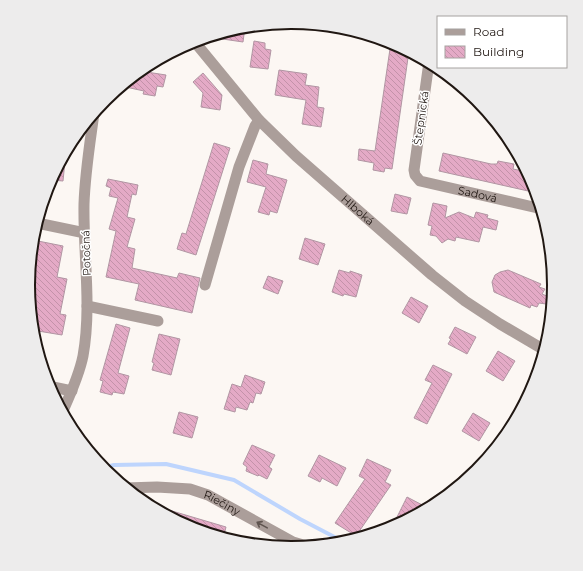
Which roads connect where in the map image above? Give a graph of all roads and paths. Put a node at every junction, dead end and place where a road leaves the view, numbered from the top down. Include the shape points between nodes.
1 (199, 47) edge
2 (428, 68) edge
3 (259, 120) junction
4 (93, 123) edge
5 (415, 175) joint
6 (535, 206) edge
7 (43, 224) edge
8 (85, 232) junction
9 (205, 285) dead end
10 (87, 306) junction
11 (158, 321) dead end
12 (540, 348) edge
13 (57, 388) edge
14 (72, 391) junction
15 (65, 406) edge
16 (134, 488) edge
17 (293, 542) edge

1 - 3 street, Hlboká
2 - 5 street, Štepnická
3 - 9 street via 239,167
3 - 12 street, Hlboká via 296,156 432,275 465,301
4 - 8 street, Potočná via 84,203
5 - 6 street, Sadová via 420,181
7 - 8 street
8 - 10 street, Potočná
10 - 11 street
10 - 14 street, Potočná via 83,355
13 - 14 street
14 - 15 street, Potočná
17 -> 16 street, Riečiny via 208,495 190,489

